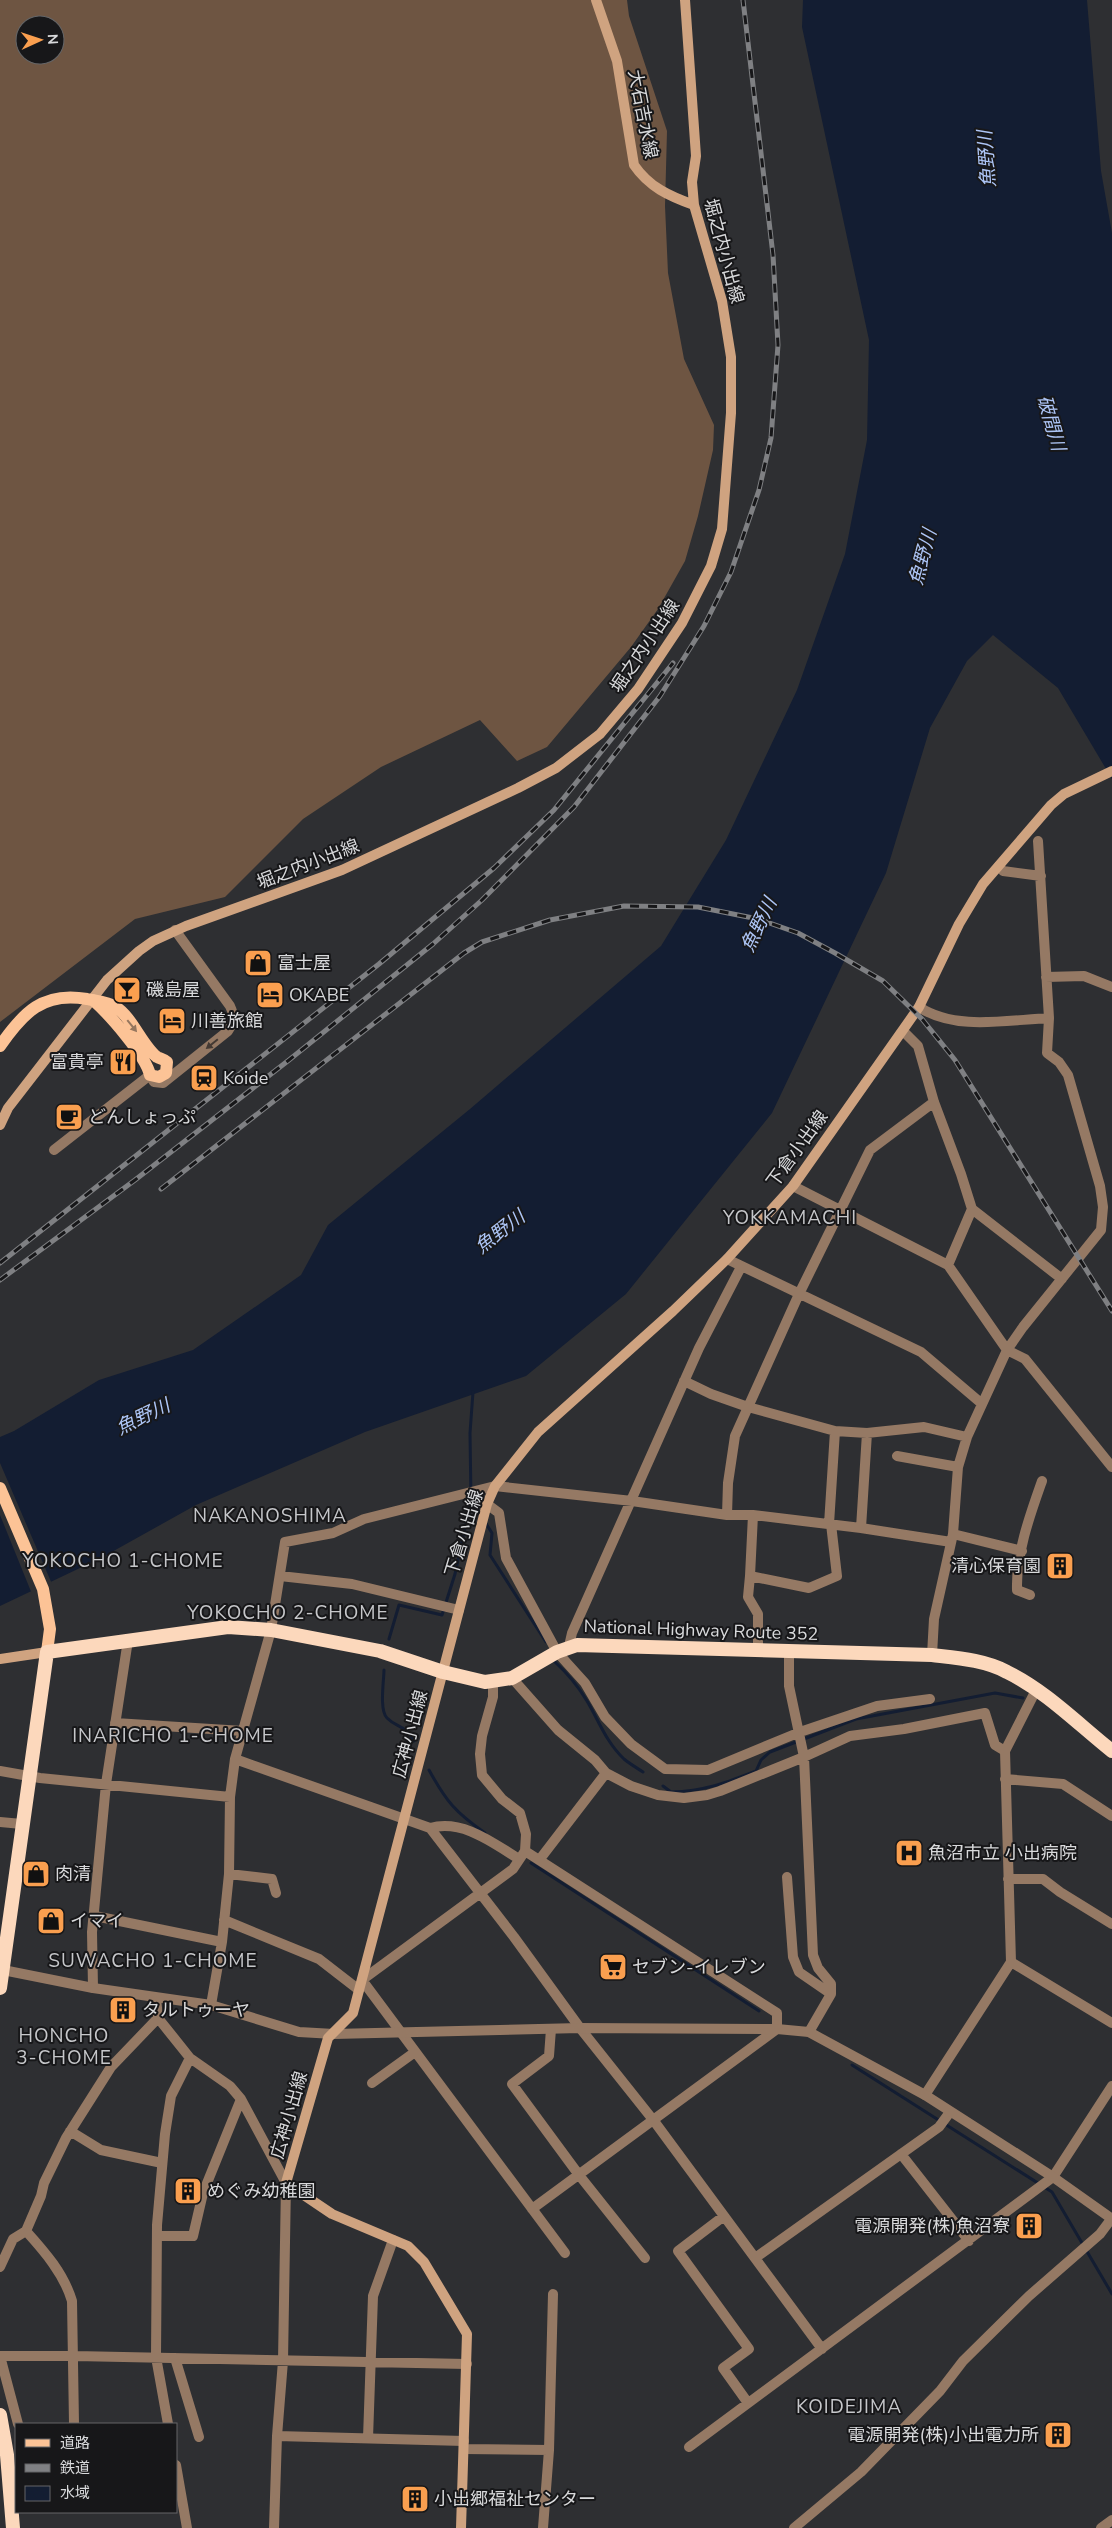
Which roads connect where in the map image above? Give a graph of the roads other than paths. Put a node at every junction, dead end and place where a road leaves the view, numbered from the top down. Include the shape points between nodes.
1 (596, 0) edge
2 (685, 0) edge
3 (694, 205) junction
4 (1112, 771) edge
5 (1038, 841) dead end
6 (998, 866) junction
7 (1042, 876) junction
8 (175, 930) junction
9 (1046, 977) junction
10 (1112, 987) edge
11 (94, 1000) junction
12 (919, 1007) junction
13 (1049, 1018) junction
14 (903, 1031) junction
15 (0, 1046) edge
16 (150, 1075) junction
17 (934, 1102) junction
18 (0, 1125) edge
19 (54, 1150) dead end
20 (793, 1186) junction
21 (841, 1209) junction
22 (972, 1209) junction
23 (1101, 1230) junction
24 (1112, 1232) edge
25 (727, 1258) junction
26 (948, 1265) junction
27 (741, 1267) junction
28 (1062, 1279) junction
29 (799, 1294) junction
30 (1007, 1350) junction
31 (684, 1381) junction
32 (981, 1403) junction
33 (748, 1407) junction
34 (835, 1431) junction
35 (867, 1433) junction
36 (967, 1437) junction
37 (897, 1456) dead end
38 (958, 1467) junction
39 (1112, 1467) edge
40 (1042, 1481) dead end
41 (495, 1486) junction
42 (0, 1488) edge
43 (632, 1501) junction
44 (488, 1504) junction
45 (727, 1515) junction
46 (753, 1515) junction
47 (830, 1524) junction
48 (860, 1528) junction
49 (952, 1538) junction
50 (1022, 1551) junction
51 (280, 1576) junction
52 (750, 1576) junction
53 (1030, 1595) dead end
54 (450, 1609) junction
55 (271, 1630) junction
56 (128, 1640) junction
57 (563, 1649) junction
58 (758, 1650) junction
59 (789, 1651) junction
60 (47, 1652) junction
61 (932, 1655) junction
62 (0, 1659) edge
63 (443, 1672) junction
64 (512, 1678) junction
65 (493, 1682) junction
66 (1036, 1690) junction
67 (930, 1699) dead end
68 (115, 1723) junction
69 (244, 1731) junction
70 (800, 1737) junction
71 (1006, 1751) junction
72 (1112, 1751) edge
73 (804, 1758) junction
74 (235, 1759) junction
75 (0, 1771) edge
76 (606, 1773) junction
77 (29, 1776) junction
78 (1005, 1779) junction
79 (106, 1784) junction
80 (230, 1797) junction
81 (1112, 1816) edge
82 (404, 1818) junction
83 (0, 1822) edge
84 (22, 1824) junction
85 (430, 1828) junction
86 (522, 1855) junction
87 (540, 1859) junction
88 (229, 1874) junction
89 (787, 1877) dead end
90 (1008, 1879) junction
91 (276, 1893) dead end
92 (480, 1894) junction
93 (95, 1916) junction
94 (224, 1920) junction
95 (1112, 1924) edge
96 (222, 1942) junction
97 (1012, 1962) junction
98 (2, 1969) edge
99 (362, 1980) junction
100 (0, 1988) edge
101 (93, 1988) junction
102 (360, 1990) junction
103 (830, 1994) junction
104 (156, 1998) junction
105 (211, 2005) junction
106 (158, 2018) junction
107 (1112, 2023) edge
108 (580, 2028) junction
109 (551, 2029) junction
110 (777, 2029) junction
111 (809, 2032) junction
112 (401, 2033) junction
113 (334, 2034) junction
114 (415, 2052) junction
115 (190, 2058) junction
116 (372, 2083) dead end
117 (1112, 2086) edge
118 (925, 2095) junction
119 (240, 2099) junction
120 (950, 2112) junction
121 (654, 2121) junction
122 (70, 2131) junction
123 (901, 2154) junction
124 (162, 2163) junction
125 (579, 2175) junction
126 (1053, 2177) junction
127 (286, 2183) junction
128 (532, 2209) junction
129 (724, 2216) junction
130 (1112, 2219) edge
131 (26, 2231) junction
132 (158, 2236) junction
133 (393, 2240) junction
134 (969, 2241) junction
135 (566, 2253) dead end
136 (645, 2258) dead end
137 (755, 2258) junction
138 (0, 2268) edge
139 (553, 2294) dead end
140 (822, 2349) junction
141 (0, 2356) edge
142 (75, 2356) junction
143 (156, 2357) junction
144 (175, 2358) junction
145 (283, 2361) junction
146 (371, 2364) junction
147 (467, 2364) junction
148 (748, 2403) junction
149 (0, 2415) edge
150 (18, 2423) edge
151 (74, 2423) edge
152 (168, 2423) edge
153 (15, 2428) edge
154 (3, 2434) junction
155 (276, 2436) junction
156 (199, 2437) dead end
157 (368, 2438) junction
158 (464, 2445) junction
159 (689, 2447) dead end
160 (548, 2450) junction
161 (178, 2477) edge
162 (1112, 2520) edge
163 (14, 2528) edge
164 (187, 2528) edge
165 (274, 2528) edge
166 (461, 2528) edge
167 (543, 2528) edge
168 (794, 2528) edge
169 (1101, 2528) edge

1 - 3 main road, 大石吉水線 via 616,61 634,165 655,188
2 - 3 main road, 堀之内小出線 via 696,156 692,182
3 - 8 main road, 堀之内小出線 via 722,301 731,357 731,413 724,513 717,550 699,594 638,689 581,751 518,788 335,873
4 - 6 main road, 下倉小出線 via 1064,794
5 - 7 street
6 - 7 street via 1003,870
6 - 12 main road, 下倉小出線 via 959,924
7 - 9 street
8 - 11 main road, 堀之内小出線 via 124,962
8 -> 16 street via 234,1016 228,1031 163,1083 154,1082
9 - 10 street via 1084,976
9 - 13 street
11 - 15 main road via 67,997 41,1003 20,1019
11 - 16 main road via 106,1010 146,1063
11 -> 16 main road via 116,1007 157,1057 168,1062 164,1075
11 - 18 main road, 堀之内小出線 via 8,1108
12 - 13 street via 928,1013 961,1022
12 - 14 main road, 下倉小出線
13 - 23 street via 1047,1053 1068,1075 1100,1186 1103,1207
14 - 17 street via 918,1046
14 - 20 main road, 下倉小出線
16 - 19 street
17 - 21 street via 870,1150
17 - 22 street
20 - 21 street
20 - 25 main road, 下倉小出線
21 - 26 street
21 - 29 street
22 - 26 street
22 - 28 street
23 - 24 street
23 - 28 street
25 - 27 street
25 - 41 main road, 下倉小出線 via 538,1432
26 - 30 street
27 - 29 street
27 - 31 street
28 - 30 street
29 - 32 street via 921,1352
29 - 33 street
30 - 32 street
30 - 39 street via 1025,1359
31 - 33 street
31 - 43 street
32 - 36 street
33 - 34 street
33 - 45 street via 735,1436
34 - 35 street
34 - 47 street
35 - 36 street via 924,1427
35 - 48 street
36 - 38 street
37 - 38 street
38 - 49 street
40 - 50 street
41 - 43 street
41 - 44 main road, 下倉小出線
41 - 51 street via 364,1519 333,1533 285,1542
42 - 60 main road via 35,1569 49,1614
43 - 45 street
43 - 57 street
44 - 54 main road, 下倉小出線
44 - 57 street via 499,1513 506,1558
45 - 46 street
46 - 47 street
46 - 52 street
47 - 48 street
47 - 52 street via 837,1576 809,1588
48 - 49 street
49 - 50 street
49 - 61 street via 934,1619
50 - 53 street via 1016,1577 1017,1590
51 - 54 street via 352,1584
51 - 55 street
52 - 58 street via 748,1597 758,1614
54 - 63 main road, 下倉小出線
55 - 56 highway, National Highway Route 352 via 228,1628
55 - 63 highway, National Highway Route 352 via 380,1651
55 - 69 street
56 - 60 highway, National Highway Route 352
56 - 68 street
57 - 58 highway, National Highway Route 352 via 625,1645
57 - 64 highway, National Highway Route 352
57 - 70 street via 605,1717 631,1744 665,1769 708,1770
58 - 59 highway, National Highway Route 352
59 - 61 highway, National Highway Route 352
59 - 70 street via 789,1686
60 - 62 main road
60 - 77 highway
61 - 66 highway, National Highway Route 352 via 967,1659 1006,1671
63 - 65 highway, National Highway Route 352 via 474,1681
63 - 82 main road, 広神小出線
64 - 65 highway, National Highway Route 352
64 - 76 street via 558,1730
65 - 86 street via 490,1715 482,1736 482,1775 520,1814 526,1834
66 - 71 street
66 - 72 highway, National Highway Route 352
67 - 70 street via 877,1706
68 - 69 street
68 - 79 street
69 - 74 street
70 - 73 street
71 - 73 street via 995,1745 985,1713 850,1736
71 - 78 street
73 - 76 street via 720,1791 684,1798 658,1795
73 - 103 street via 813,1955 818,1968 831,1984
74 - 80 street
74 - 82 street
75 - 77 street
76 - 87 street
77 - 79 street
77 - 84 highway
78 - 81 street via 1063,1784
78 - 90 street
79 - 80 street
79 - 93 street
80 - 88 street
82 - 85 street
82 - 99 main road, 広神小出線
83 - 84 street
84 - 98 highway
85 - 86 street via 439,1826 475,1832
85 - 92 street
86 - 87 street
86 - 92 street via 513,1869
87 - 110 street via 777,2013
88 - 91 street via 272,1878
88 - 94 street
89 - 103 street via 793,1957 799,1972
90 - 95 street via 1043,1879
90 - 97 street
92 - 99 street
92 - 108 street
93 - 96 street
93 - 101 street via 92,1932
94 - 96 street
94 - 102 street via 319,1959
96 - 105 street
97 - 107 street
97 - 118 street
98 - 100 highway
98 - 101 street
99 - 102 main road, 広神小出線
99 - 112 street
101 - 104 street
102 - 113 main road, 広神小出線 via 353,2013
103 - 111 street
104 - 105 street
104 - 106 street
105 - 113 street via 299,2032
106 - 115 street
106 - 122 street via 111,2067
108 - 109 street
108 - 110 street
108 - 121 street
109 - 112 street
109 - 125 street via 549,2056 512,2084
110 - 111 street
110 - 121 street
111 - 118 street
112 - 113 street
112 - 114 street
113 - 127 main road, 広神小出線 via 328,2038
114 - 116 street
114 - 128 street
115 - 119 street via 230,2086
115 - 124 street via 171,2096
117 - 126 street
118 - 120 street
119 - 127 street
119 - 132 street via 203,2192 193,2236
120 - 123 street via 939,2127
120 - 126 street
121 - 125 street
121 - 129 street
122 - 124 street via 101,2150
122 - 131 street via 44,2183
123 - 134 street
123 - 137 street
124 - 132 street
125 - 128 street
125 - 136 street
126 - 130 street
126 - 134 street
127 - 133 main road, 広神小出線 via 332,2214
127 - 145 street
128 - 135 street
129 - 137 street
129 - 148 street via 678,2251 749,2349 723,2368
130 - 168 street via 1100,2234 1029,2296 963,2361 940,2391 861,2472
131 - 138 street via 13,2239
131 - 142 street via 68,2285 72,2300
132 - 143 street
133 - 146 street via 373,2296
133 - 147 main road, 広神小出線 via 408,2246 424,2262 467,2334
134 - 140 street
137 - 140 street
139 - 160 street
140 - 148 street
141 - 142 street
141 - 150 street
142 - 143 street
142 - 151 street
143 - 144 street
143 - 152 street
144 - 145 street
144 - 156 street
145 - 146 street
145 - 155 street
146 - 147 street
146 - 157 street
147 - 158 main road, 広神小出線
148 - 159 street
149 - 154 highway
153 - 154 street
154 - 163 highway
155 - 157 street
155 - 165 street
157 - 158 street
158 - 160 street
158 - 166 main road, 広神小出線
160 - 167 street
161 - 164 street
162 - 169 street

